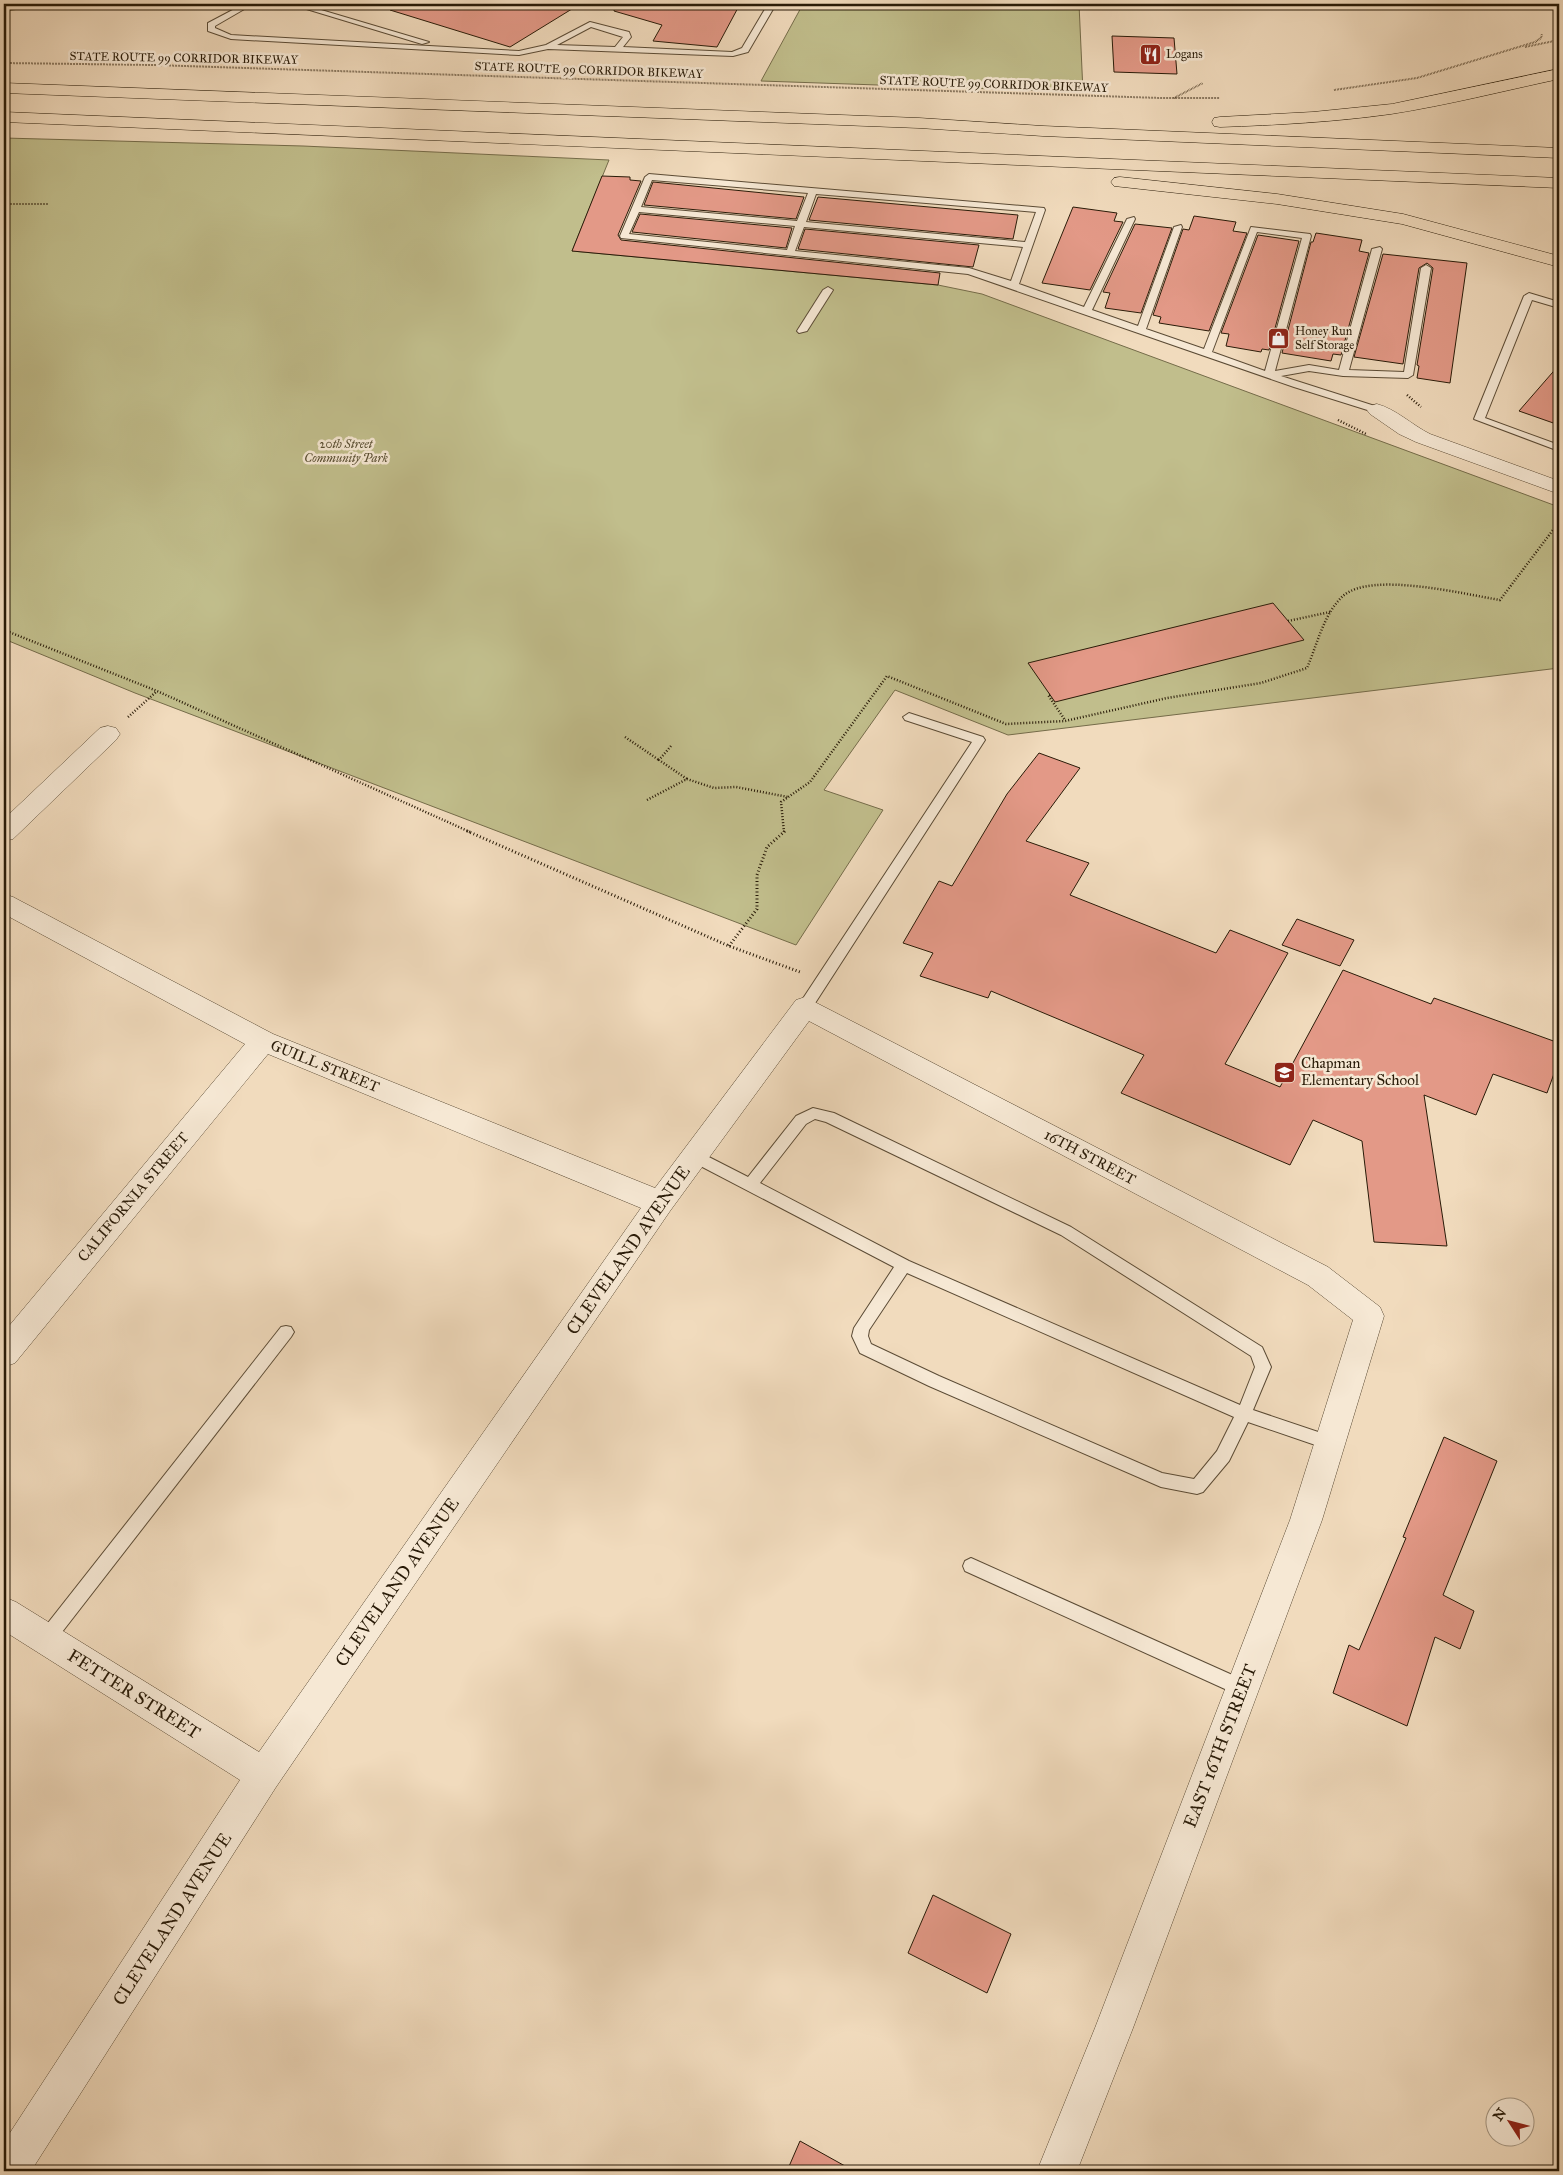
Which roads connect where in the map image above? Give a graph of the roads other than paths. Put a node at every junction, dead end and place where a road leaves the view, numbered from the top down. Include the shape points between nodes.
1 (249, 4) edge
2 (294, 4) edge
3 (772, 4) edge
4 (548, 47) junction
5 (450, 49) junction
6 (617, 50) junction
7 (1559, 74) edge
8 (4, 88) edge
9 (4, 117) edge
10 (919, 123) junction
11 (830, 152) junction
12 (1559, 153) edge
13 (1559, 183) edge
14 (813, 191) junction
15 (636, 209) junction
16 (1131, 219) dead end
17 (801, 224) junction
18 (1178, 227) dead end
19 (1029, 245) junction
20 (1376, 249) dead end
21 (790, 253) junction
22 (1559, 262) edge
23 (1426, 268) dead end
24 (1014, 285) junction
25 (828, 290) dead end
26 (1559, 305) edge
27 (1087, 311) junction
28 (1141, 330) junction
29 (802, 331) dead end
30 (1207, 353) junction
31 (1343, 373) junction
32 (1269, 375) junction
33 (1377, 410) joint
34 (1559, 448) edge
35 (1559, 488) edge
36 (909, 717) dead end
37 (108, 734) road end
38 (4, 833) edge
39 (4, 903) edge
40 (805, 1007) junction
41 (263, 1041) junction
42 (694, 1156) junction
43 (750, 1185) junction
44 (660, 1203) junction
45 (904, 1265) junction
46 (1369, 1316) joint
47 (286, 1332) dead end
48 (4, 1354) edge
49 (1244, 1414) junction
50 (1330, 1443) junction
51 (971, 1566) dead end
52 (4, 1613) edge
53 (46, 1639) junction
54 (1242, 1688) junction
55 (264, 1775) junction
56 (8, 2171) edge
57 (1057, 2171) edge

1 - 5 lane via 211,25 211,29 231,37
2 - 5 lane
3 - 6 lane via 740,54
4 - 5 lane via 518,53
4 - 6 lane
4 - 6 lane via 590,24 626,34
7 - 10 highway via 1369,112 1282,120
8 - 10 highway
9 - 11 highway
10 - 12 highway
11 - 13 highway
11 - 22 highway via 906,164 1164,186 1277,200 1402,219
14 - 15 lane via 649,177
14 - 17 lane
14 - 19 lane via 1041,210
15 - 17 lane
15 - 21 lane via 624,236
16 - 27 lane
17 - 19 lane
17 - 21 lane
18 - 28 lane
19 - 24 lane
20 - 31 lane
21 - 24 lane via 968,271
23 - 31 lane via 1408,375
24 - 27 lane
25 - 29 lane
26 - 34 lane via 1529,296 1479,419
27 - 28 lane
28 - 30 lane
30 - 32 lane
30 - 32 lane via 1254,229 1308,236
31 - 32 lane via 1309,368
32 - 33 lane
33 - 35 street via 1422,438
36 - 40 lane via 979,740
37 - 38 street
39 - 41 street, GUILL STREET
40 - 42 street, CLEVELAND AVENUE
40 - 46 street, 16TH STREET via 1318,1276
41 - 44 street, GUILL STREET
41 - 48 street, CALIFORNIA STREET
42 - 43 lane
42 - 44 street, CLEVELAND AVENUE
43 - 45 lane
43 - 49 lane via 801,1120 813,1113 829,1117 1066,1231 1257,1352 1264,1367
44 - 55 street, CLEVELAND AVENUE
45 - 49 lane
45 - 49 lane via 862,1328 860,1336 866,1348 944,1385 1161,1480 1197,1488 1223,1456
46 - 50 street, EAST 16TH STREET
47 - 53 lane
49 - 50 lane
50 - 54 street, EAST 16TH STREET via 1306,1520
51 - 54 lane
52 - 53 street, FETTER STREET
53 - 55 street, FETTER STREET
54 - 57 street, EAST 16TH STREET
55 - 56 street, CLEVELAND AVENUE

